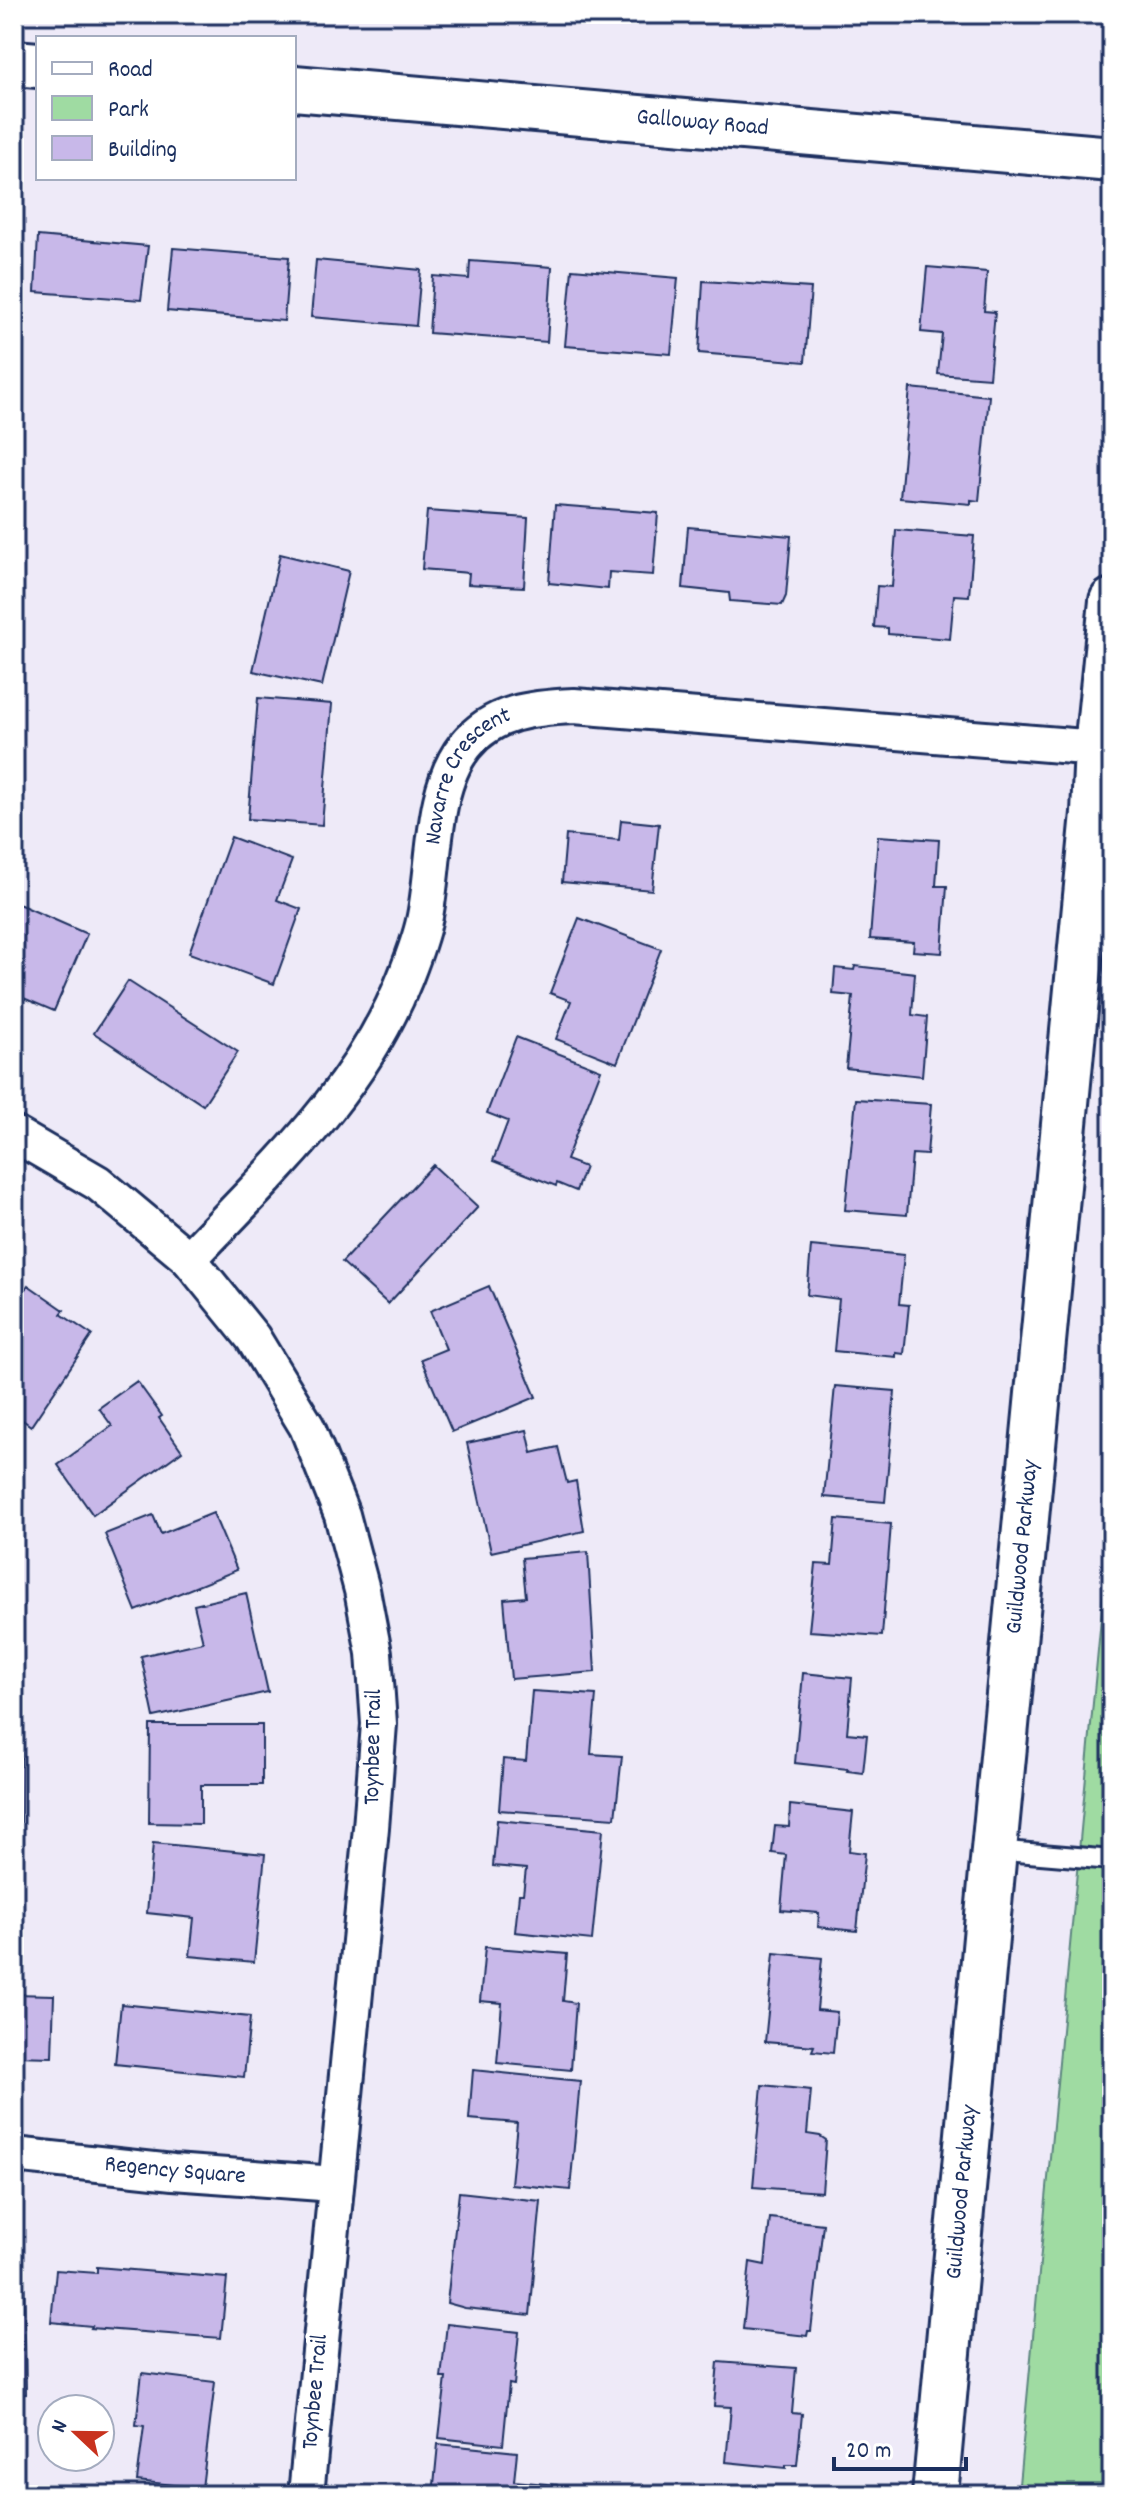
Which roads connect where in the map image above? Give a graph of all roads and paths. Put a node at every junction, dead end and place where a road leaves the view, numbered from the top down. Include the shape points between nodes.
1 (14, 63) edge
2 (36, 65) edge
3 (296, 88) edge
4 (1112, 159) edge
5 (1112, 601) edge
6 (1097, 748) junction
7 (14, 1134) edge
8 (189, 1259) junction
9 (994, 1850) junction
10 (1112, 1860) edge
11 (14, 2155) edge
12 (335, 2184) junction
13 (306, 2495) edge
14 (935, 2495) edge

1 - 2 street
3 - 4 street, Galloway Road
5 - 6 street, Guildwood Parkway
6 - 8 street, Navarre Crescent via 574,706 535,708 482,728 451,770 441,800 424,922 381,1031 337,1099
6 - 9 street, Guildwood Parkway
7 - 8 street, Toynbee Trail via 98,1183
8 - 12 street, Toynbee Trail via 253,1338 307,1427 342,1515 374,1653 379,1724 373,1813
9 - 10 lane
9 - 14 street, Guildwood Parkway
11 - 12 street, Regency Square
12 - 13 street, Toynbee Trail

